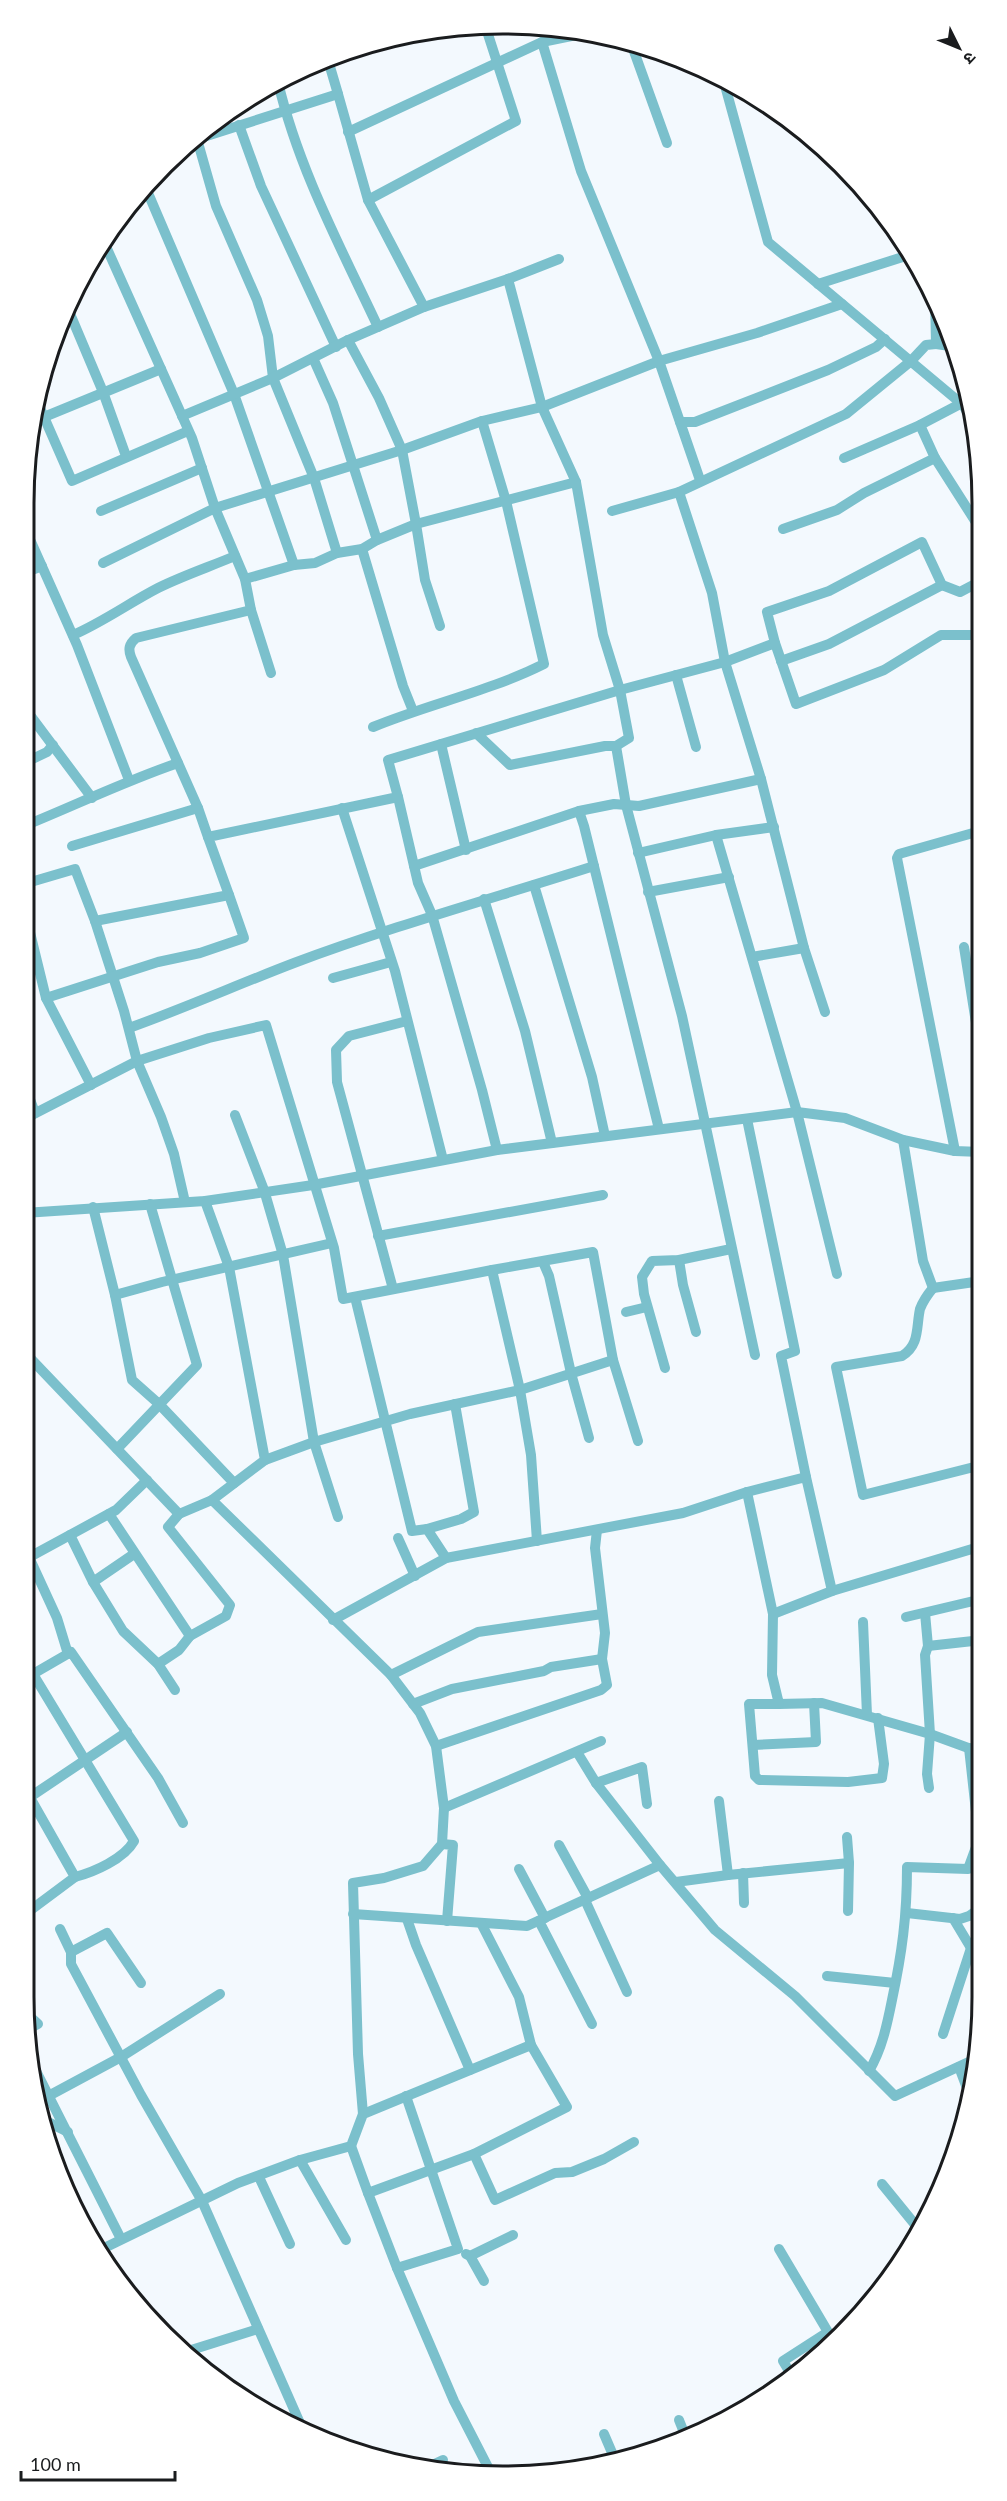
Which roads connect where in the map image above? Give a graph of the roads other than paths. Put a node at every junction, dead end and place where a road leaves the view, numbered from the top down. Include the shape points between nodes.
1 (488, 35) edge
2 (559, 38) edge
3 (542, 42) junction
4 (635, 53) edge
5 (498, 63) junction
6 (330, 68) edge
7 (280, 91) edge
8 (726, 91) edge
9 (338, 94) junction
10 (284, 111) junction
11 (239, 125) junction
12 (224, 127) edge
13 (348, 132) junction
14 (667, 143) dead end
15 (198, 148) edge
16 (149, 196) edge
17 (368, 200) junction
18 (108, 252) edge
19 (902, 257) edge
20 (559, 259) dead end
21 (508, 279) junction
22 (818, 284) junction
23 (842, 304) junction
24 (423, 307) junction
25 (72, 319) edge
26 (936, 321) edge
27 (378, 327) junction
28 (885, 339) junction
29 (348, 340) junction
30 (936, 344) junction
31 (945, 345) edge
32 (336, 346) junction
33 (313, 358) junction
34 (659, 361) junction
35 (911, 361) junction
36 (161, 369) junction
37 (273, 378) junction
38 (103, 392) junction
39 (234, 394) junction
40 (961, 403) edge
41 (542, 407) junction
42 (962, 407) edge
43 (44, 414) edge
44 (182, 416) junction
45 (43, 419) edge
46 (482, 421) junction
47 (680, 422) junction
48 (920, 425) junction
49 (188, 430) junction
50 (402, 450) junction
51 (126, 456) junction
52 (844, 458) dead end
53 (935, 458) junction
54 (355, 465) junction
55 (202, 468) junction
56 (314, 477) junction
57 (700, 480) junction
58 (576, 482) junction
59 (270, 491) junction
60 (679, 492) junction
61 (507, 501) junction
62 (215, 508) junction
63 (612, 511) dead end
64 (101, 512) dead end
65 (972, 516) edge
66 (416, 524) junction
67 (783, 529) dead end
68 (377, 540) junction
69 (34, 548) edge
70 (362, 549) junction
71 (337, 553) junction
72 (235, 556) junction
73 (103, 563) dead end
74 (294, 565) junction
75 (42, 566) junction
76 (34, 569) edge
77 (245, 579) junction
78 (942, 585) junction
79 (972, 586) edge
80 (251, 609) junction
81 (440, 626) dead end
82 (73, 635) junction
83 (972, 635) edge
84 (775, 643) junction
85 (781, 661) junction
86 (725, 662) junction
87 (271, 673) dead end
88 (675, 675) junction
89 (620, 690) junction
90 (413, 711) junction
91 (34, 720) edge
92 (373, 727) dead end
93 (476, 733) junction
94 (441, 744) junction
95 (53, 745) junction
96 (615, 746) junction
97 (696, 747) dead end
98 (34, 758) edge
99 (178, 763) junction
100 (761, 779) junction
101 (129, 780) junction
102 (398, 796) junction
103 (92, 798) junction
104 (626, 805) junction
105 (198, 808) junction
106 (342, 808) junction
107 (579, 811) junction
108 (34, 822) edge
109 (774, 827) junction
110 (972, 833) edge
111 (716, 835) junction
112 (208, 837) junction
113 (72, 846) dead end
114 (466, 850) junction
115 (638, 853) junction
116 (414, 866) junction
117 (594, 866) junction
118 (729, 877) junction
119 (34, 881) edge
120 (534, 885) junction
121 (648, 892) junction
122 (229, 895) junction
123 (484, 899) junction
124 (432, 915) junction
125 (95, 921) junction
126 (384, 932) junction
127 (964, 947) dead end
128 (804, 948) junction
129 (34, 949) edge
130 (752, 957) junction
131 (391, 962) junction
132 (113, 977) junction
133 (333, 978) dead end
134 (46, 998) junction
135 (972, 998) edge
136 (825, 1012) dead end
137 (407, 1021) junction
138 (129, 1028) junction
139 (137, 1061) junction
140 (91, 1085) junction
141 (797, 1112) junction
142 (35, 1113) edge
143 (235, 1114) dead end
144 (747, 1119) junction
145 (706, 1124) junction
146 (659, 1129) junction
147 (605, 1136) junction
148 (903, 1140) junction
149 (552, 1143) junction
150 (497, 1150) junction
151 (955, 1151) junction
152 (972, 1152) edge
153 (443, 1160) junction
154 (363, 1175) junction
155 (313, 1185) junction
156 (264, 1191) junction
157 (603, 1196) dead end
158 (204, 1201) junction
159 (185, 1202) junction
160 (150, 1204) junction
161 (93, 1207) junction
162 (34, 1212) edge
163 (378, 1236) junction
164 (332, 1243) junction
165 (731, 1249) junction
166 (283, 1255) junction
167 (679, 1260) junction
168 (543, 1262) junction
169 (229, 1267) junction
170 (492, 1270) junction
171 (837, 1274) dead end
172 (172, 1280) junction
173 (972, 1282) edge
174 (933, 1288) junction
175 (393, 1289) junction
176 (115, 1295) junction
177 (355, 1297) junction
178 (647, 1307) junction
179 (626, 1312) dead end
180 (696, 1332) dead end
181 (756, 1355) dead end
182 (613, 1360) junction
183 (664, 1368) dead end
184 (34, 1370) edge
185 (571, 1373) junction
186 (520, 1390) junction
187 (159, 1404) junction
188 (455, 1404) junction
189 (385, 1421) junction
190 (590, 1438) dead end
191 (638, 1441) dead end
192 (314, 1442) junction
193 (117, 1449) junction
194 (265, 1460) junction
195 (972, 1468) edge
196 (806, 1477) junction
197 (147, 1480) junction
198 (234, 1483) junction
199 (747, 1492) junction
200 (212, 1500) junction
201 (109, 1514) junction
202 (179, 1514) junction
203 (338, 1517) dead end
204 (427, 1529) junction
205 (597, 1530) junction
206 (70, 1535) junction
207 (399, 1538) dead end
208 (537, 1541) junction
209 (972, 1549) edge
210 (134, 1554) junction
211 (34, 1555) edge
212 (446, 1558) junction
213 (34, 1574) edge
214 (416, 1576) junction
215 (93, 1582) junction
216 (832, 1591) junction
217 (972, 1601) edge
218 (925, 1612) junction
219 (602, 1614) junction
220 (773, 1614) junction
221 (906, 1617) dead end
222 (333, 1620) junction
223 (863, 1622) dead end
224 (190, 1636) junction
225 (972, 1641) edge
226 (928, 1646) junction
227 (68, 1654) junction
228 (602, 1659) junction
229 (158, 1664) junction
230 (34, 1674) edge
231 (391, 1675) junction
232 (34, 1684) edge
233 (175, 1690) dead end
234 (814, 1703) junction
235 (413, 1704) junction
236 (779, 1704) junction
237 (872, 1717) junction
238 (127, 1732) junction
239 (930, 1734) junction
240 (602, 1741) dead end
241 (753, 1744) junction
242 (436, 1746) junction
243 (969, 1748) junction
244 (972, 1749) edge
245 (577, 1752) junction
246 (85, 1761) junction
247 (972, 1775) edge
248 (596, 1783) junction
249 (929, 1788) dead end
250 (34, 1794) edge
251 (719, 1801) dead end
252 (34, 1804) edge
253 (647, 1804) dead end
254 (444, 1808) junction
255 (183, 1823) dead end
256 (847, 1837) dead end
257 (442, 1844) junction
258 (559, 1845) dead end
259 (972, 1858) edge
260 (849, 1863) junction
261 (660, 1865) junction
262 (519, 1869) dead end
263 (743, 1873) junction
264 (728, 1875) junction
265 (75, 1877) junction
266 (676, 1882) junction
267 (586, 1899) junction
268 (744, 1903) dead end
269 (34, 1908) edge
270 (848, 1911) dead end
271 (907, 1913) junction
272 (353, 1914) junction
273 (972, 1915) edge
274 (953, 1918) junction
275 (407, 1919) junction
276 (542, 1919) junction
277 (447, 1921) junction
278 (481, 1923) junction
279 (60, 1929) dead end
280 (971, 1948) joint
281 (71, 1952) junction
282 (827, 1976) dead end
283 (141, 1983) dead end
284 (895, 1983) junction
285 (627, 1992) dead end
286 (220, 1994) dead end
287 (592, 2024) dead end
288 (943, 2034) dead end
289 (531, 2045) junction
290 (120, 2057) junction
291 (967, 2063) edge
292 (959, 2067) junction
293 (470, 2070) junction
294 (869, 2071) junction
295 (964, 2081) edge
296 (406, 2096) junction
297 (45, 2097) edge
298 (46, 2098) edge
299 (363, 2114) junction
300 (52, 2124) edge
301 (69, 2133) junction
302 (634, 2142) dead end
303 (351, 2146) junction
304 (474, 2154) junction
305 (300, 2160) junction
306 (430, 2170) junction
307 (258, 2176) junction
308 (882, 2184) dead end
309 (368, 2193) junction
310 (201, 2201) junction
311 (914, 2224) edge
312 (513, 2235) dead end
313 (121, 2239) junction
314 (346, 2240) dead end
315 (291, 2244) dead end
316 (107, 2247) edge
317 (458, 2249) junction
318 (779, 2250) dead end
319 (470, 2256) junction
320 (397, 2268) junction
321 (484, 2282) dead end
322 (258, 2329) junction
323 (193, 2349) edge
324 (789, 2370) edge
325 (298, 2419) edge
326 (679, 2420) dead end
327 (683, 2431) edge
328 (604, 2434) dead end
329 (612, 2454) edge
330 (443, 2460) dead end
331 (440, 2462) edge
332 (487, 2465) edge

1 - 5 street
2 - 3 street
3 - 5 street
3 - 34 street via 581,171
4 - 14 street
5 - 13 street
5 - 17 street via 516,121
6 - 9 street
7 - 10 street
8 - 22 street via 768,242
9 - 10 street
9 - 13 street
10 - 11 street
10 - 27 street via 315,190
11 - 12 street
11 - 32 street via 261,186
13 - 17 street
15 - 37 street via 216,206 257,300 268,336
16 - 39 street
17 - 24 street
18 - 36 street
19 - 22 street
20 - 21 street
21 - 24 street
21 - 41 street
22 - 23 street
23 - 28 street
23 - 34 street
24 - 27 street
25 - 38 street
26 - 30 street
27 - 29 street
28 - 35 street
28 - 47 street via 828,370 695,422
29 - 32 street
29 - 50 street
30 - 31 street
30 - 35 street via 926,345
32 - 33 street
33 - 37 street
33 - 54 street
34 - 41 street
34 - 47 street
35 - 40 street
35 - 57 street via 846,414
36 - 38 street
36 - 44 street
37 - 39 street
37 - 56 street
38 - 43 street
38 - 51 street
39 - 44 street
39 - 59 street
41 - 46 street
41 - 58 street
42 - 48 street
44 - 49 street
45 - 51 street via 72,481
46 - 50 street
46 - 61 street
47 - 57 street
48 - 52 street
48 - 53 street
49 - 51 street
49 - 55 street
50 - 54 street
50 - 66 street
53 - 65 street
53 - 67 street via 837,510
54 - 56 street
54 - 68 street
55 - 62 street
55 - 64 street
56 - 59 street
56 - 71 street
57 - 60 street
58 - 61 street
58 - 89 street via 603,635
59 - 62 street
59 - 74 street
60 - 63 street
60 - 86 street via 712,593
61 - 66 street
61 - 90 street via 543,664 522,675
62 - 72 street
62 - 73 street
66 - 68 street
66 - 81 street via 424,580
68 - 70 street
69 - 75 street
70 - 71 street
70 - 90 street
71 - 74 street via 315,564
72 - 77 street
72 - 82 street via 159,587
74 - 77 street
75 - 76 street
75 - 82 street
77 - 80 street
78 - 79 street via 960,592
78 - 84 street via 922,542 829,591 767,612
78 - 85 street via 829,644
80 - 87 street
80 - 99 street via 136,638 130,643 131,657
82 - 101 street
83 - 85 street via 941,635 884,670 796,704
84 - 85 street
84 - 86 street
86 - 88 street
86 - 100 street
88 - 89 street
88 - 97 street
89 - 93 street
89 - 96 street via 629,738
90 - 92 street
91 - 95 street
93 - 94 street
93 - 96 street via 510,765
94 - 102 street via 388,760
94 - 114 street
95 - 98 street
95 - 103 street
96 - 104 street
99 - 101 street
99 - 105 street
100 - 104 street via 639,806
100 - 109 street
101 - 103 street
102 - 106 street
102 - 116 street
103 - 108 street
104 - 107 street
104 - 115 street
105 - 112 street
105 - 113 street
106 - 112 street
106 - 126 street
107 - 114 street
107 - 117 street
109 - 111 street
109 - 128 street
110 - 151 street via 899,854 897,858
111 - 115 street
111 - 118 street
112 - 122 street
114 - 116 street
115 - 121 street
116 - 124 street
117 - 120 street
117 - 146 street
118 - 121 street
118 - 130 street
119 - 125 street via 75,869
120 - 123 street
120 - 147 street via 592,1077
121 - 145 street
122 - 125 street
122 - 132 street via 244,938
123 - 124 street
123 - 149 street via 525,1031
124 - 126 street
124 - 150 street
125 - 132 street
126 - 131 street
126 - 138 street
127 - 135 street
128 - 130 street
128 - 136 street
129 - 134 street
130 - 141 street
131 - 133 street
131 - 137 street
132 - 134 street
132 - 138 street
134 - 140 street
137 - 153 street
137 - 154 street via 349,1036 336,1050 336,1082
138 - 139 street
139 - 140 street
139 - 155 street via 209,1038 266,1026
139 - 159 street via 174,1154
140 - 142 street
141 - 144 street
141 - 148 street via 845,1119
141 - 171 street
143 - 156 street
144 - 145 street
144 - 196 street via 795,1351 781,1356
145 - 146 street
145 - 165 street
146 - 147 street
147 - 149 street
148 - 151 street
148 - 174 street via 923,1261
149 - 150 street
150 - 153 street
151 - 152 street
153 - 154 street
154 - 155 street
154 - 163 street
155 - 156 street
155 - 164 street
156 - 158 street
156 - 166 street
157 - 163 street
158 - 159 street
158 - 169 street
159 - 160 street
160 - 161 street
160 - 172 street
161 - 162 street
161 - 176 street
163 - 175 street
164 - 166 street
164 - 177 street via 343,1299
165 - 167 street
165 - 181 street
166 - 169 street
166 - 192 street
167 - 178 street via 652,1261 642,1277
167 - 180 street
168 - 170 street
168 - 182 street via 593,1252
168 - 185 street
169 - 172 street
169 - 194 street
170 - 175 street
170 - 186 street
172 - 176 street
172 - 187 street via 196,1365
173 - 174 street
174 - 195 street via 921,1307 911,1350 902,1356 836,1367 863,1495
175 - 177 street
176 - 187 street via 132,1380
177 - 189 street
178 - 179 street
178 - 183 street
182 - 185 street
182 - 191 street
184 - 193 street
185 - 186 street
185 - 190 street
186 - 188 street
186 - 208 street via 531,1455
187 - 193 street
187 - 198 street
188 - 189 street
188 - 204 street via 474,1512
189 - 192 street
189 - 204 street via 411,1531
192 - 194 street
192 - 203 street
193 - 197 street
194 - 198 street
196 - 199 street
196 - 216 street
197 - 201 street
197 - 202 street
198 - 200 street
199 - 205 street via 683,1513
199 - 220 street
200 - 202 street
200 - 222 street
201 - 206 street
201 - 210 street
202 - 224 street via 168,1527 230,1605 226,1616
204 - 212 street
205 - 208 street
205 - 219 street via 595,1548
206 - 211 street
206 - 215 street
207 - 214 street
208 - 212 street
209 - 216 street
210 - 215 street
210 - 224 street
212 - 214 street
213 - 227 street via 57,1618
214 - 222 street
215 - 229 street via 123,1631
216 - 220 street
217 - 218 street
218 - 221 street
218 - 226 street
219 - 228 street
219 - 231 street via 478,1632
220 - 236 street via 772,1675
222 - 231 street
223 - 237 street
224 - 229 street via 179,1650
225 - 226 street
226 - 239 street via 925,1655
227 - 230 street
227 - 238 street via 71,1652
228 - 235 street via 452,1689
228 - 242 street via 607,1685 600,1690
229 - 233 street
231 - 235 street
232 - 246 street
234 - 236 street
234 - 237 street
234 - 241 street via 816,1742
235 - 242 street
236 - 241 street via 749,1704
237 - 239 street
237 - 241 street via 884,1764 882,1778 848,1782 759,1780 755,1776
238 - 246 street
238 - 255 street
239 - 243 street
239 - 249 street
240 - 245 street
242 - 254 street
243 - 244 street
243 - 247 street
245 - 248 street
245 - 254 street
246 - 250 street
246 - 265 street via 134,1841 129,1850
248 - 253 street via 642,1767
248 - 261 street
251 - 264 street
252 - 265 street
254 - 257 street
256 - 260 street
257 - 272 street via 423,1866 353,1883
257 - 277 street via 453,1845
258 - 267 street
259 - 271 street via 968,1869 906,1867
260 - 263 street
260 - 270 street
261 - 266 street
261 - 267 street
262 - 276 street
263 - 264 street
263 - 268 street
264 - 266 street
265 - 269 street
266 - 294 street via 715,1930 795,1996
267 - 276 street
267 - 285 street
271 - 274 street
271 - 284 street
272 - 275 street
272 - 299 street
273 - 274 street
274 - 280 street
275 - 277 street
275 - 293 street
276 - 278 street via 527,1926
276 - 287 street
277 - 278 street
278 - 289 street via 519,1997
279 - 281 street
280 - 288 street
281 - 283 street via 106,1933
281 - 290 street via 71,1964
282 - 284 street
284 - 294 street via 886,2029
286 - 290 street
289 - 293 street
289 - 304 street via 567,2107
290 - 297 street
290 - 310 street
291 - 292 street
292 - 294 street via 895,2096
292 - 295 street
293 - 296 street
296 - 299 street
296 - 306 street
298 - 301 street
299 - 303 street
300 - 301 street
301 - 313 street
302 - 304 street via 593,2164 555,2173 495,2200
303 - 305 street
303 - 309 street
304 - 306 street
305 - 307 street
305 - 314 street
306 - 309 street
306 - 317 street
307 - 310 street
307 - 315 street
308 - 311 street
309 - 320 street
310 - 313 street
310 - 322 street
312 - 319 street
313 - 316 street
317 - 319 street
317 - 320 street
318 - 324 street via 828,2332 783,2361
319 - 321 street
320 - 332 street via 454,2401
322 - 323 street
322 - 325 street
326 - 327 street
328 - 329 street
330 - 331 street

